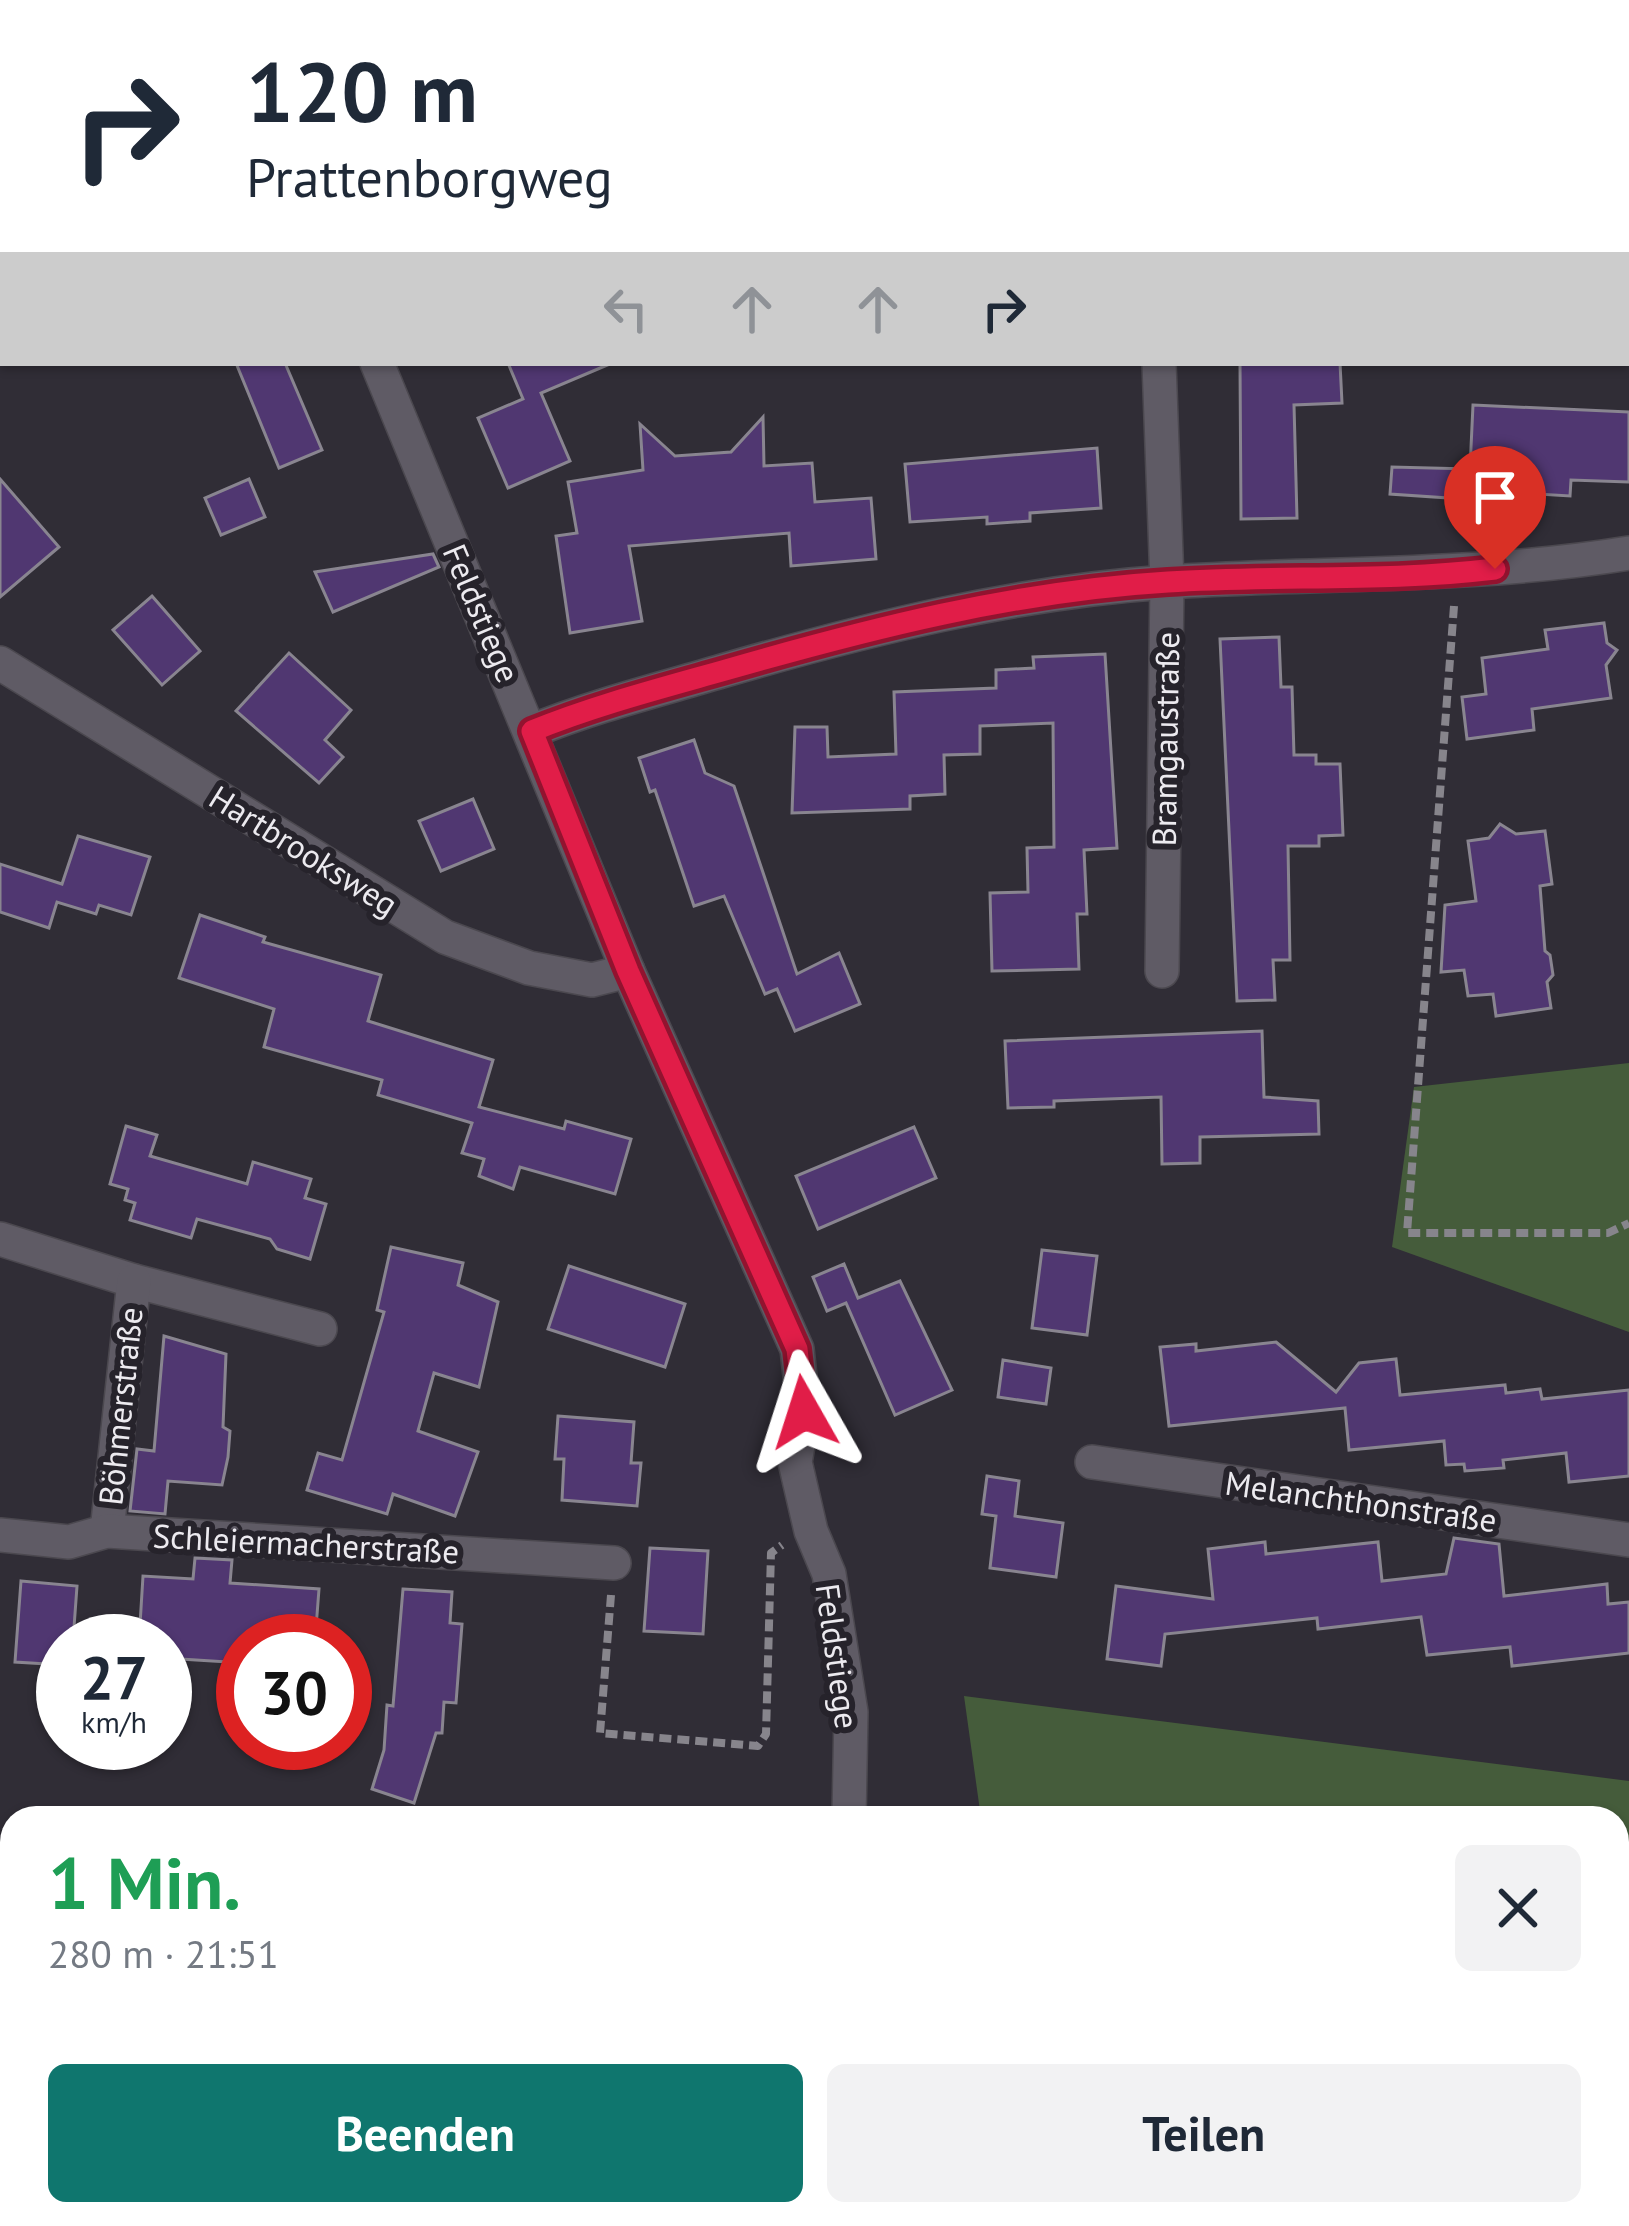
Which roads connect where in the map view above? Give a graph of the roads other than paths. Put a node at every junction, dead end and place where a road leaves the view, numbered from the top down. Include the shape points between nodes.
1 (378, 366) edge
2 (1159, 366) edge
3 (1629, 553) edge
4 (1167, 582) junction
5 (0, 663) edge
6 (532, 731) junction
7 (628, 971) junction
8 (1162, 971) dead end
9 (0, 1239) edge
10 (134, 1281) junction
11 (320, 1329) dead end
12 (1092, 1462) dead end
13 (107, 1531) junction
14 (0, 1535) edge
15 (1629, 1540) edge
16 (614, 1563) road end
17 (849, 1806) edge

1 - 6 street, Feldstiege
2 - 4 street, Bramgaustraße
3 - 4 street via 1452,574
4 - 6 street via 929,616
4 - 8 street, Bramgaustraße
5 - 7 street, Hartbrooksweg via 445,937 529,968 592,980
6 - 7 street, Feldstiege
7 - 17 street, Feldstiege via 797,1349 804,1412 795,1462 830,1574 850,1712
9 - 10 street, Böhmerstraße
10 - 11 street, Böhmerstraße
10 - 13 street, Böhmerstraße
12 - 15 street, Melanchthonstraße
13 - 14 street, Schleiermacherstraße via 69,1542
13 - 16 street, Schleiermacherstraße

